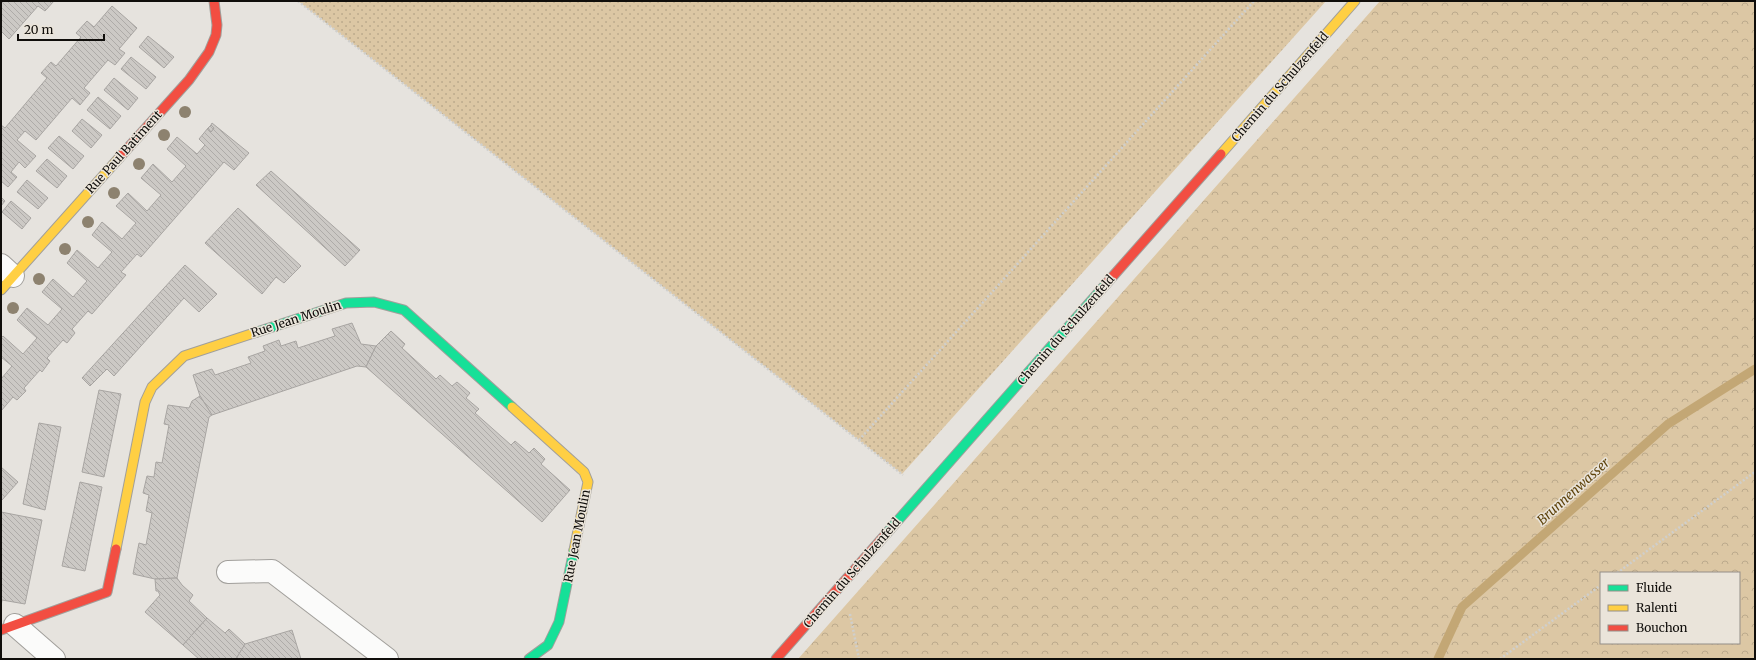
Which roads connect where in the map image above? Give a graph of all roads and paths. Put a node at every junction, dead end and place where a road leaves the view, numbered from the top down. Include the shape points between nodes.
1 (214, 1) edge
2 (298, 1) edge
3 (1254, 1) edge
4 (1355, 1) edge
5 (5, 277) edge
6 (859, 440) junction
7 (1755, 472) edge
8 (925, 490) junction
9 (228, 572) dead end
10 (1618, 572) edge
11 (843, 582) junction
12 (1600, 586) edge
13 (8, 628) edge
14 (54, 659) edge
15 (387, 659) edge
16 (529, 659) edge
17 (776, 659) edge
18 (859, 659) edge
19 (1500, 659) edge

1 - 5 street, Rue Paul Batiment via 219,18 216,38 207,57
2 - 6 path
3 - 6 path
4 - 8 street, Chemin du Schulzenfeld
6 - 8 path
7 - 10 path
8 - 11 street, Chemin du Schulzenfeld
9 - 15 street via 272,571
11 - 17 street, Chemin du Schulzenfeld
11 - 18 path
12 - 19 path
13 - 14 street
13 - 16 street, Rue Jean Moulin via 107,592 145,402 152,387 184,356 346,303 374,302 404,310 584,472 588,482 560,622 548,645

